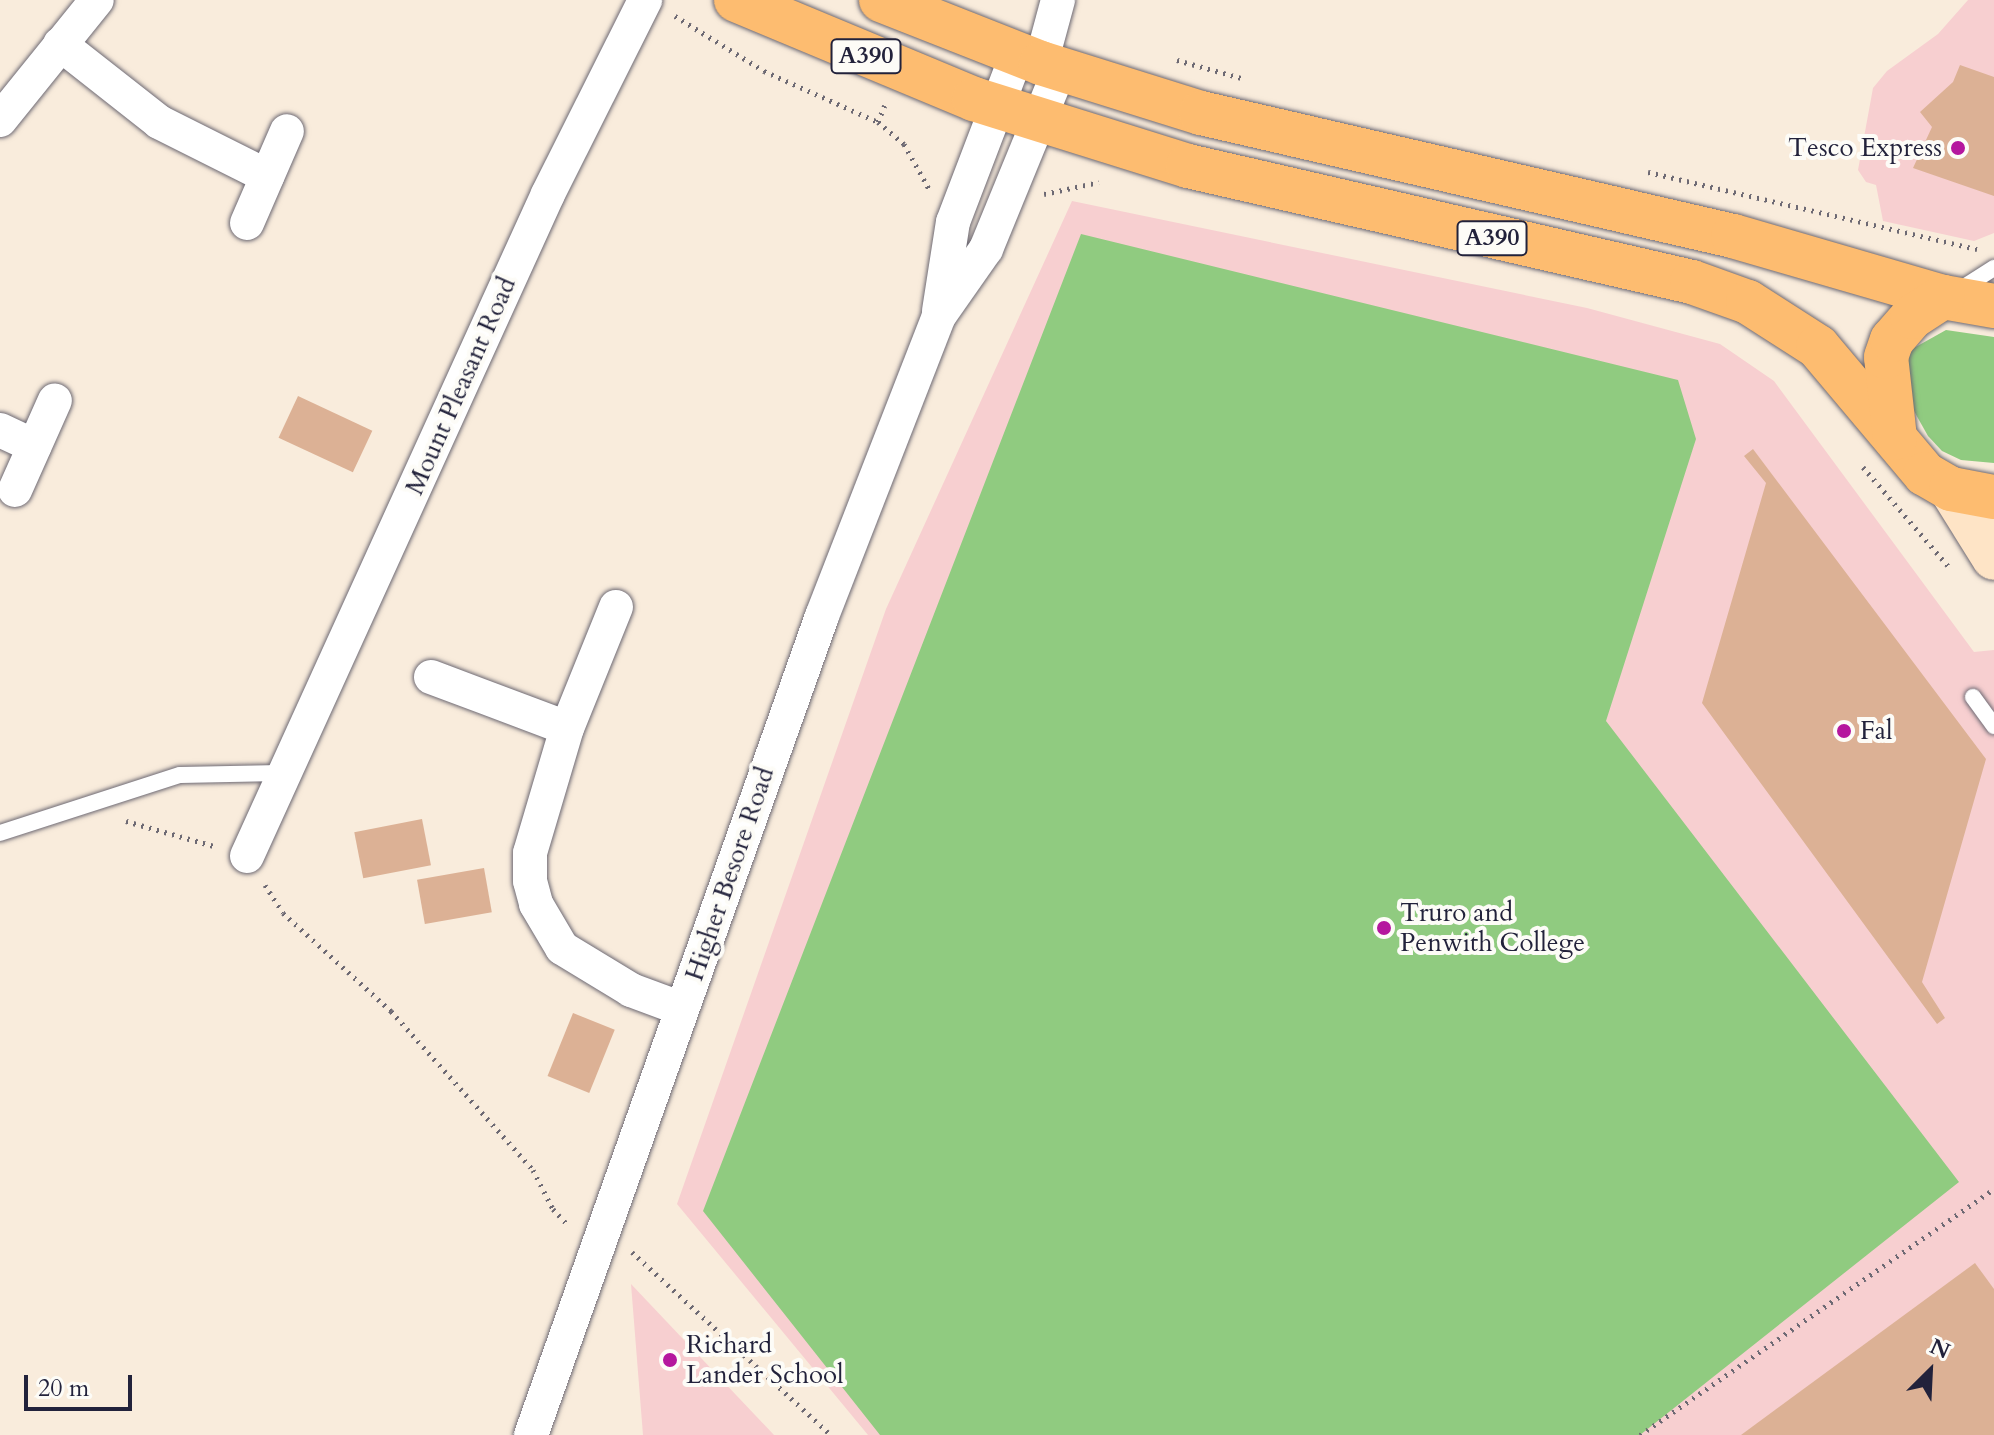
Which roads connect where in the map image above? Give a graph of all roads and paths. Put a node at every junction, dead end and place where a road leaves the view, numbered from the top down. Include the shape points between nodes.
1 (97, 0) edge
2 (736, 0) edge
3 (881, 0) edge
4 (1058, 0) edge
5 (644, 1) edge
6 (60, 44) junction
7 (1172, 59) dead end
8 (1039, 62) junction
9 (1260, 83) dead end
10 (997, 106) junction
11 (0, 120) edge
12 (1040, 120) junction
13 (287, 131) dead end
14 (1640, 170) dead end
15 (267, 176) junction
16 (961, 201) junction
17 (247, 223) dead end
18 (1990, 250) dead end
19 (1994, 268) edge
20 (1945, 298) junction
21 (1994, 306) edge
22 (939, 316) junction
23 (55, 400) dead end
24 (0, 430) edge
25 (1895, 438) junction
26 (35, 446) junction
27 (1951, 489) junction
28 (15, 490) dead end
29 (1994, 497) edge
30 (1994, 558) edge
31 (616, 607) dead end
32 (431, 677) dead end
33 (1973, 697) dead end
34 (1994, 726) edge
35 (567, 728) junction
36 (280, 773) junction
37 (79, 806) junction
38 (0, 833) edge
39 (247, 856) junction
40 (682, 1009) junction
41 (1994, 1189) edge
42 (601, 1239) junction
43 (531, 1435) edge
44 (831, 1435) edge
45 (1640, 1435) edge

1 - 6 street
2 - 10 highway, A390
3 - 8 highway, A390
4 - 8 street
5 - 16 path via 713,35 764,71 878,122 913,155 925,188
5 - 36 street, Mount Pleasant Road via 548,194
6 - 11 street
6 - 15 street via 169,129
7 - 9 path
8 - 10 street, Higher Besore Road
8 - 12 street, Higher Besore Road
8 - 20 highway, A390 via 1201,113 1733,236
10 - 12 highway, A390
10 - 16 street, Higher Besore Road
12 - 22 street, Higher Besore Road via 986,249
12 - 25 highway, A390 via 1188,166 1692,282 1748,302 1818,347
13 - 15 street
14 - 18 path
15 - 17 street
16 - 22 street, Higher Besore Road via 948,239
19 - 20 lane
20 - 21 highway, A390
20 - 25 highway via 1912,317 1892,340 1886,357
22 - 40 street, Higher Besore Road via 822,616
23 - 26 street
24 - 26 street
25 - 27 highway, A390 via 1925,474
26 - 28 street
27 - 29 highway, A390
27 - 30 street
31 - 35 street
32 - 35 street
33 - 34 lane
35 - 40 street via 530,853 536,904 562,948 584,965
36 - 37 lane via 180,775
36 - 39 street, Mount Pleasant Road
37 - 38 lane
37 - 39 path
39 - 42 path via 283,913 391,1011 533,1170 562,1220
40 - 42 street, Higher Besore Road
41 - 45 path
42 - 43 street, Higher Besore Road
42 - 44 path via 651,1265

